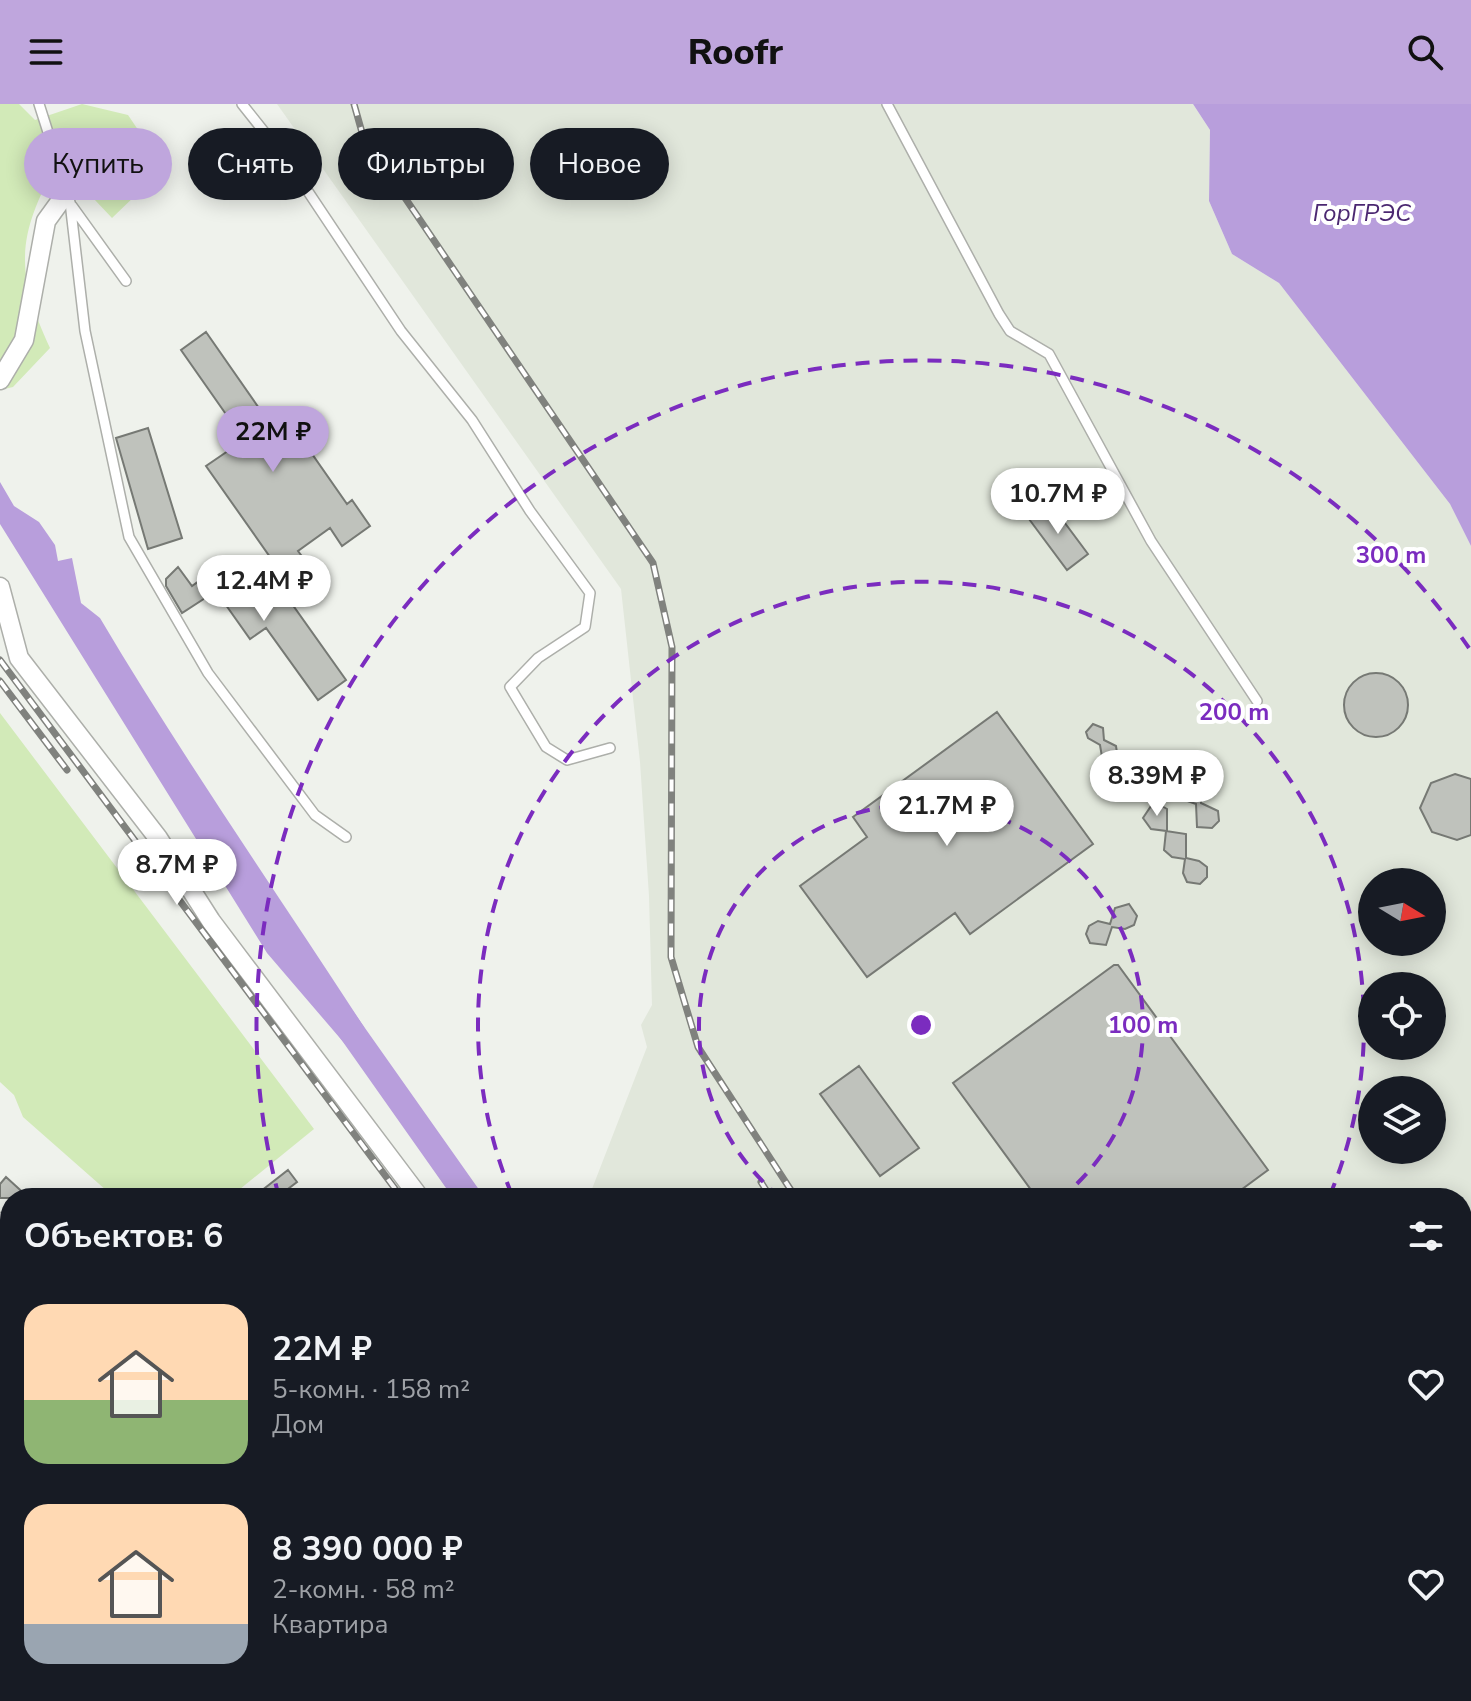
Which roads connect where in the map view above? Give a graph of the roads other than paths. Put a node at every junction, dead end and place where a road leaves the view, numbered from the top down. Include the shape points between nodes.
1 (39, 104) edge
2 (242, 104) edge
3 (887, 104) edge
4 (46, 128) edge
5 (65, 200) edge
6 (68, 200) edge
7 (70, 200) edge
8 (126, 281) dead end
9 (0, 380) edge
10 (0, 587) edge
11 (1257, 701) dead end
12 (610, 748) dead end
13 (346, 837) dead end
14 (412, 1188) edge

1 - 4 lane
2 - 12 lane via 289,163 401,331 472,420 590,593 585,627 538,658 510,687 546,747 567,760
3 - 11 lane via 999,314 1010,331 1049,354 1151,541
5 - 9 street via 46,221 24,340
6 - 13 lane via 85,331 129,537 208,673 315,815
7 - 8 lane
10 - 14 street via 19,658 158,838 211,921

